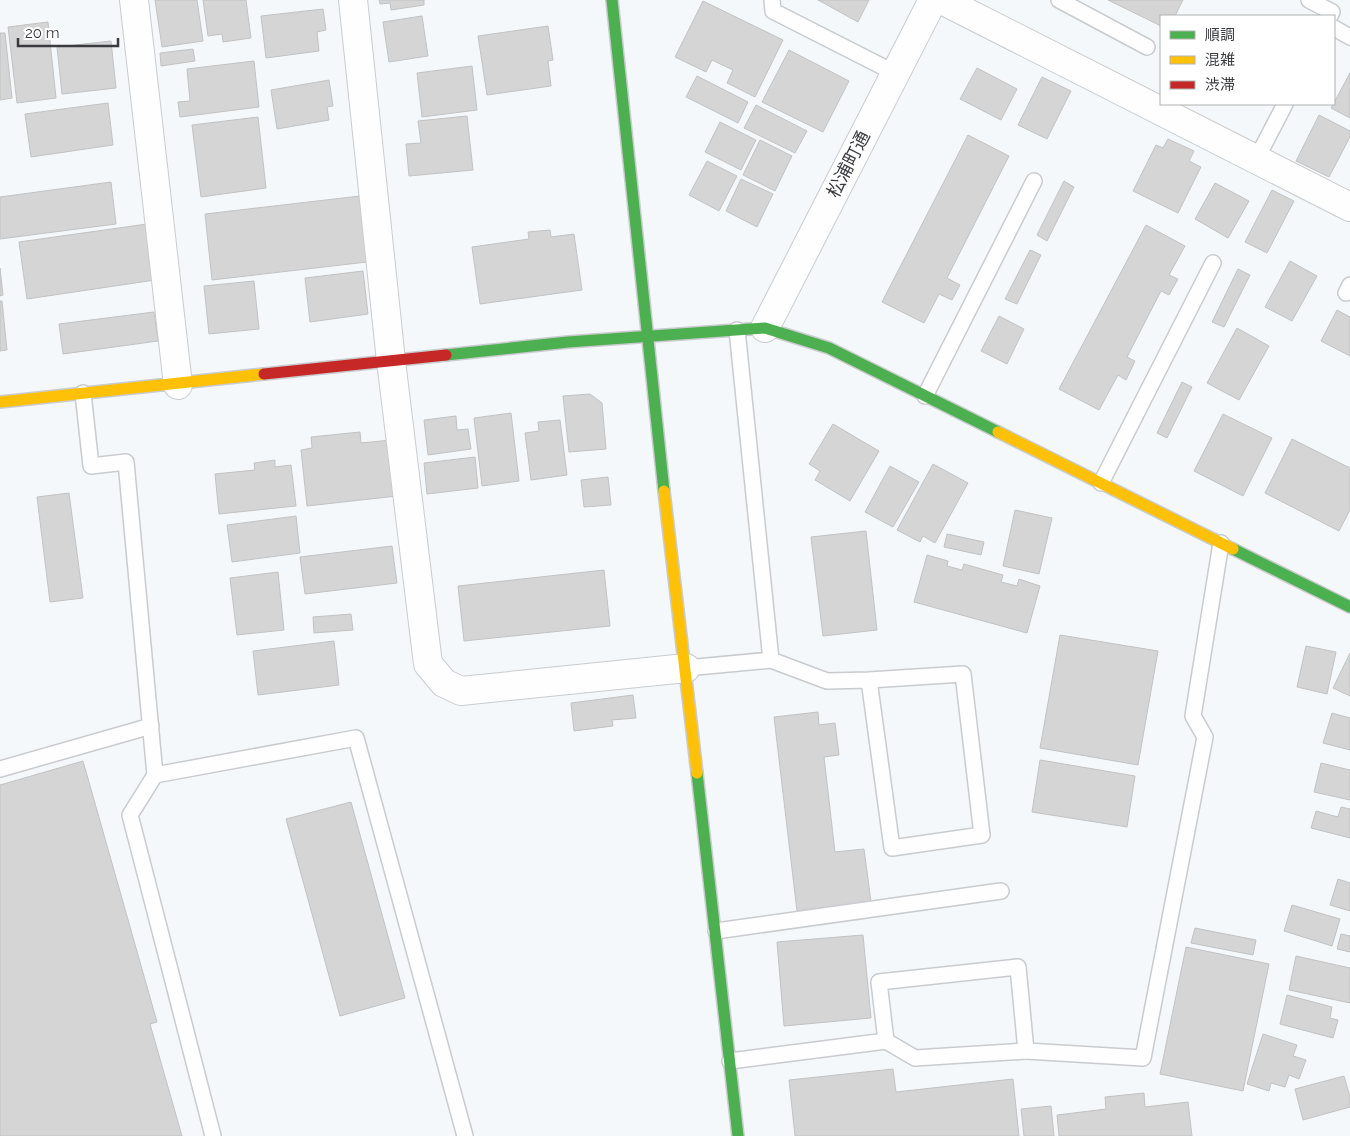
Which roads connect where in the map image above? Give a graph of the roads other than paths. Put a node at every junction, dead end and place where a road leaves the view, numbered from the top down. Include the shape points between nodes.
1 (134, 0) edge
2 (354, 0) edge
3 (612, 0) edge
4 (772, 0) edge
5 (933, 0) edge
6 (942, 0) edge
7 (1059, 0) edge
8 (1308, 0) edge
9 (1330, 15) edge
10 (1335, 29) edge
11 (1350, 37) edge
12 (1147, 47) dead end
13 (895, 73) junction
14 (1284, 105) edge
15 (1257, 158) junction
16 (1034, 181) dead end
17 (1350, 207) edge
18 (1213, 263) dead end
19 (765, 328) junction
20 (738, 330) junction
21 (647, 338) junction
22 (391, 361) junction
23 (178, 384) junction
24 (83, 394) junction
25 (925, 396) junction
26 (0, 402) edge
27 (1101, 483) junction
28 (1221, 543) junction
29 (1349, 605) edge
30 (770, 660) junction
31 (686, 668) junction
32 (869, 680) junction
33 (150, 726) junction
34 (0, 769) edge
35 (155, 775) junction
36 (1001, 891) dead end
37 (716, 931) junction
38 (886, 1041) junction
39 (1026, 1051) junction
40 (730, 1061) junction
41 (213, 1136) edge
42 (465, 1136) edge
43 (738, 1136) edge

1 - 23 street
2 - 22 street
3 - 21 street
4 - 13 lane via 773,12
5 - 13 street, 松浦町通
6 - 15 street
7 - 12 lane
8 - 9 lane via 1332,12
10 - 11 lane
13 - 19 street, 松浦町通
14 - 15 lane
15 - 17 street
16 - 25 lane
18 - 27 lane
19 - 20 street
19 - 25 street via 829,348
20 - 21 street
20 - 30 lane
21 - 22 street via 568,342
21 - 31 street
22 - 23 street
22 - 31 street via 428,664 444,683 461,692
23 - 24 street
24 - 26 street
24 - 33 lane via 91,466 126,462
25 - 27 street
27 - 28 street
28 - 29 street
28 - 39 lane via 1193,716 1205,737 1142,1058
30 - 31 lane
30 - 32 lane via 828,681
31 - 37 street
32 - 32 lane via 892,848 982,835 963,674
33 - 34 lane
33 - 35 lane
35 - 41 lane via 130,814
35 - 42 lane via 356,738
36 - 37 lane
37 - 40 street
38 - 39 lane via 915,1058
38 - 39 lane via 879,982 1018,967
38 - 40 lane
40 - 43 street

